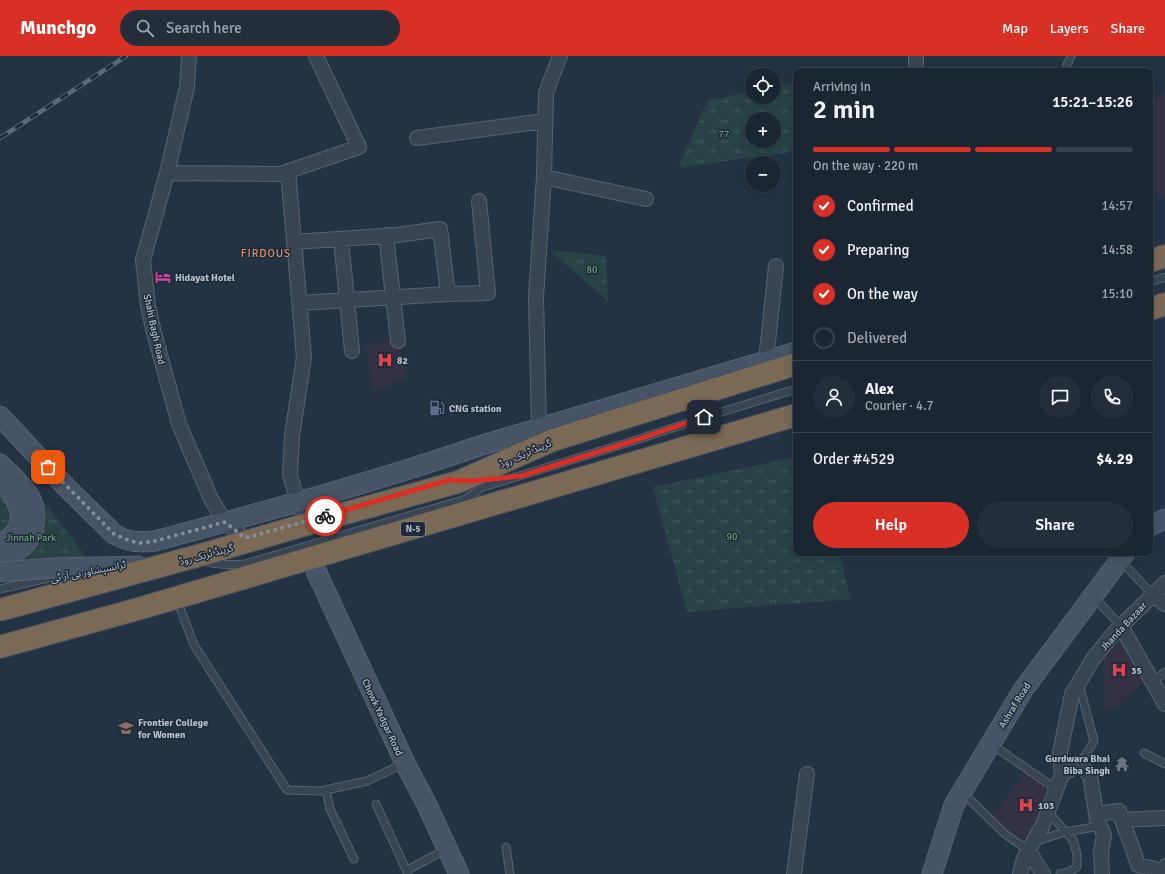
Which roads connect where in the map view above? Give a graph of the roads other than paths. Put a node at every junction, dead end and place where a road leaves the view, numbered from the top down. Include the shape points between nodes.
1 (188, 56) edge
2 (316, 56) edge
3 (560, 56) edge
4 (916, 56) edge
5 (1071, 56) edge
6 (1067, 65) dead end
7 (916, 68) edge
8 (545, 121) junction
9 (418, 138) dead end
10 (288, 171) junction
11 (167, 173) junction
12 (544, 177) junction
13 (646, 199) dead end
14 (479, 201) dead end
15 (386, 236) junction
16 (341, 239) junction
17 (294, 242) junction
18 (776, 266) dead end
19 (1165, 277) edge
20 (1153, 281) edge
21 (448, 294) junction
22 (393, 298) junction
23 (347, 300) junction
24 (300, 303) junction
25 (1165, 304) edge
26 (1153, 308) edge
27 (398, 340) dead end
28 (352, 351) dead end
29 (793, 353) edge
30 (766, 361) junction
31 (793, 365) edge
32 (793, 390) edge
33 (0, 416) edge
34 (793, 417) edge
35 (539, 428) junction
36 (0, 464) edge
37 (521, 476) junction
38 (0, 480) edge
39 (298, 502) junction
40 (1165, 518) edge
41 (306, 521) junction
42 (225, 522) junction
43 (1153, 524) edge
44 (245, 538) junction
45 (0, 544) edge
46 (1123, 556) edge
47 (0, 558) edge
48 (310, 558) junction
49 (161, 561) junction
50 (0, 572) edge
51 (1165, 584) edge
52 (0, 589) edge
53 (1153, 595) junction
54 (1093, 596) junction
55 (176, 598) junction
56 (1165, 604) edge
57 (0, 610) edge
58 (1121, 626) junction
59 (0, 648) edge
60 (1165, 672) edge
61 (1079, 683) junction
62 (1159, 687) edge
63 (1165, 704) edge
64 (991, 743) junction
65 (1144, 753) dead end
66 (405, 763) junction
67 (1080, 764) junction
68 (1165, 764) edge
69 (807, 774) dead end
70 (1062, 774) junction
71 (1056, 789) junction
72 (326, 790) junction
73 (962, 792) junction
74 (376, 804) dead end
75 (1048, 812) junction
76 (1165, 818) edge
77 (1098, 820) junction
78 (1122, 820) junction
79 (1065, 832) junction
80 (1030, 847) junction
81 (506, 848) dead end
82 (448, 849) junction
83 (354, 859) dead end
84 (1164, 866) edge
85 (407, 872) edge
86 (1069, 873) edge
87 (459, 874) edge
88 (510, 874) edge
89 (794, 874) edge
90 (932, 874) edge
91 (1020, 874) edge
92 (1043, 874) edge
93 (1060, 874) edge
94 (1102, 874) edge

1 - 11 street, Shahi Bagh Road via 187,87
2 - 10 street via 359,147
3 - 8 street via 546,93
4 - 7 street
5 - 6 lane
8 - 9 street
8 - 12 street
10 - 11 street via 280,174
10 - 17 street
11 - 42 street, Shahi Bagh Road via 143,260 148,306 179,424 211,499
12 - 13 street
12 - 35 street via 536,296
14 - 21 street via 488,293
15 - 16 street
15 - 21 street via 440,229
15 - 22 street
16 - 17 street
16 - 23 street
17 - 24 street
18 - 30 street
19 - 20 lane
21 - 22 street
22 - 23 street
22 - 27 street
23 - 24 street
23 - 28 street
24 - 39 street via 304,357 292,436 290,475
25 - 26 highway
29 - 30 street
30 - 35 street
31 - 49 highway, گرینڈ ٹرنک روڈ, bridge via 553,440 458,482
32 - 37 lane, ٹرانسپشاور بی آر ٹی
33 - 42 street via 114,534 140,543
34 - 48 highway, N-5
35 - 39 street
36 - 47 street via 26,491 35,513 35,523 25,543 18,550
37 - 41 lane, ٹرانسپشاور بی آر ٹی via 473,481 449,480
37 - 49 lane, ٹرانسپشاور بی آر ٹی via 483,487 463,500 245,564 216,564 197,559
38 - 45 street via 14,496 19,508 20,526 15,534
39 - 41 street
39 - 42 street
40 - 43 street
41 - 44 lane, ٹرانسپشاور بی آر ٹی
42 - 44 street, Shahi Bagh Road
44 - 49 lane, ٹرانسپشاور بی آر ٹی
46 - 53 lane
46 - 54 street, Ashraf Road
48 - 55 highway, N-5
48 - 66 street, Chowk Yadgar Road
49 - 50 street, bridge
49 - 52 lane, ٹرانسپشاور بی آر ٹی via 94,568
49 - 57 highway, گرینڈ ٹرنک روڈ, bridge
51 - 53 street, Jhanda Bazaar
53 - 56 street
53 - 58 street, Jhanda Bazaar
54 - 58 lane
54 - 64 street, Ashraf Road via 1023,690
55 - 59 highway, N-5
55 - 72 lane via 194,645 287,790
58 - 61 street, Jhanda Bazaar via 1094,659
58 - 62 street
60 - 62 lane
61 - 67 lane via 1094,741
61 - 70 street, Jhanda Bazaar via 1072,694 1060,753
62 - 63 street
64 - 71 lane
64 - 73 street, Ashraf Road
65 - 68 lane
66 - 72 lane via 367,781
66 - 82 street, Chowk Yadgar Road
67 - 70 street
67 - 77 street via 1090,776
69 - 89 street
70 - 71 street, Jhanda Bazaar
71 - 75 street, Jhanda Bazaar
72 - 83 lane via 330,809
73 - 80 lane via 1006,834
73 - 90 street, Ashraf Road via 954,805
74 - 85 lane
75 - 79 lane
75 - 80 street, Jhanda Bazaar
76 - 78 street
77 - 78 street via 1119,811
77 - 79 lane
77 - 94 street via 1104,835 1101,852
78 - 84 street via 1138,865
79 - 80 lane
79 - 86 lane via 1073,840 1077,854 1077,867
80 - 91 street, Jhanda Bazaar
80 - 92 street
81 - 88 lane
82 - 85 lane
82 - 87 street, Chowk Yadgar Road
86 - 93 lane

